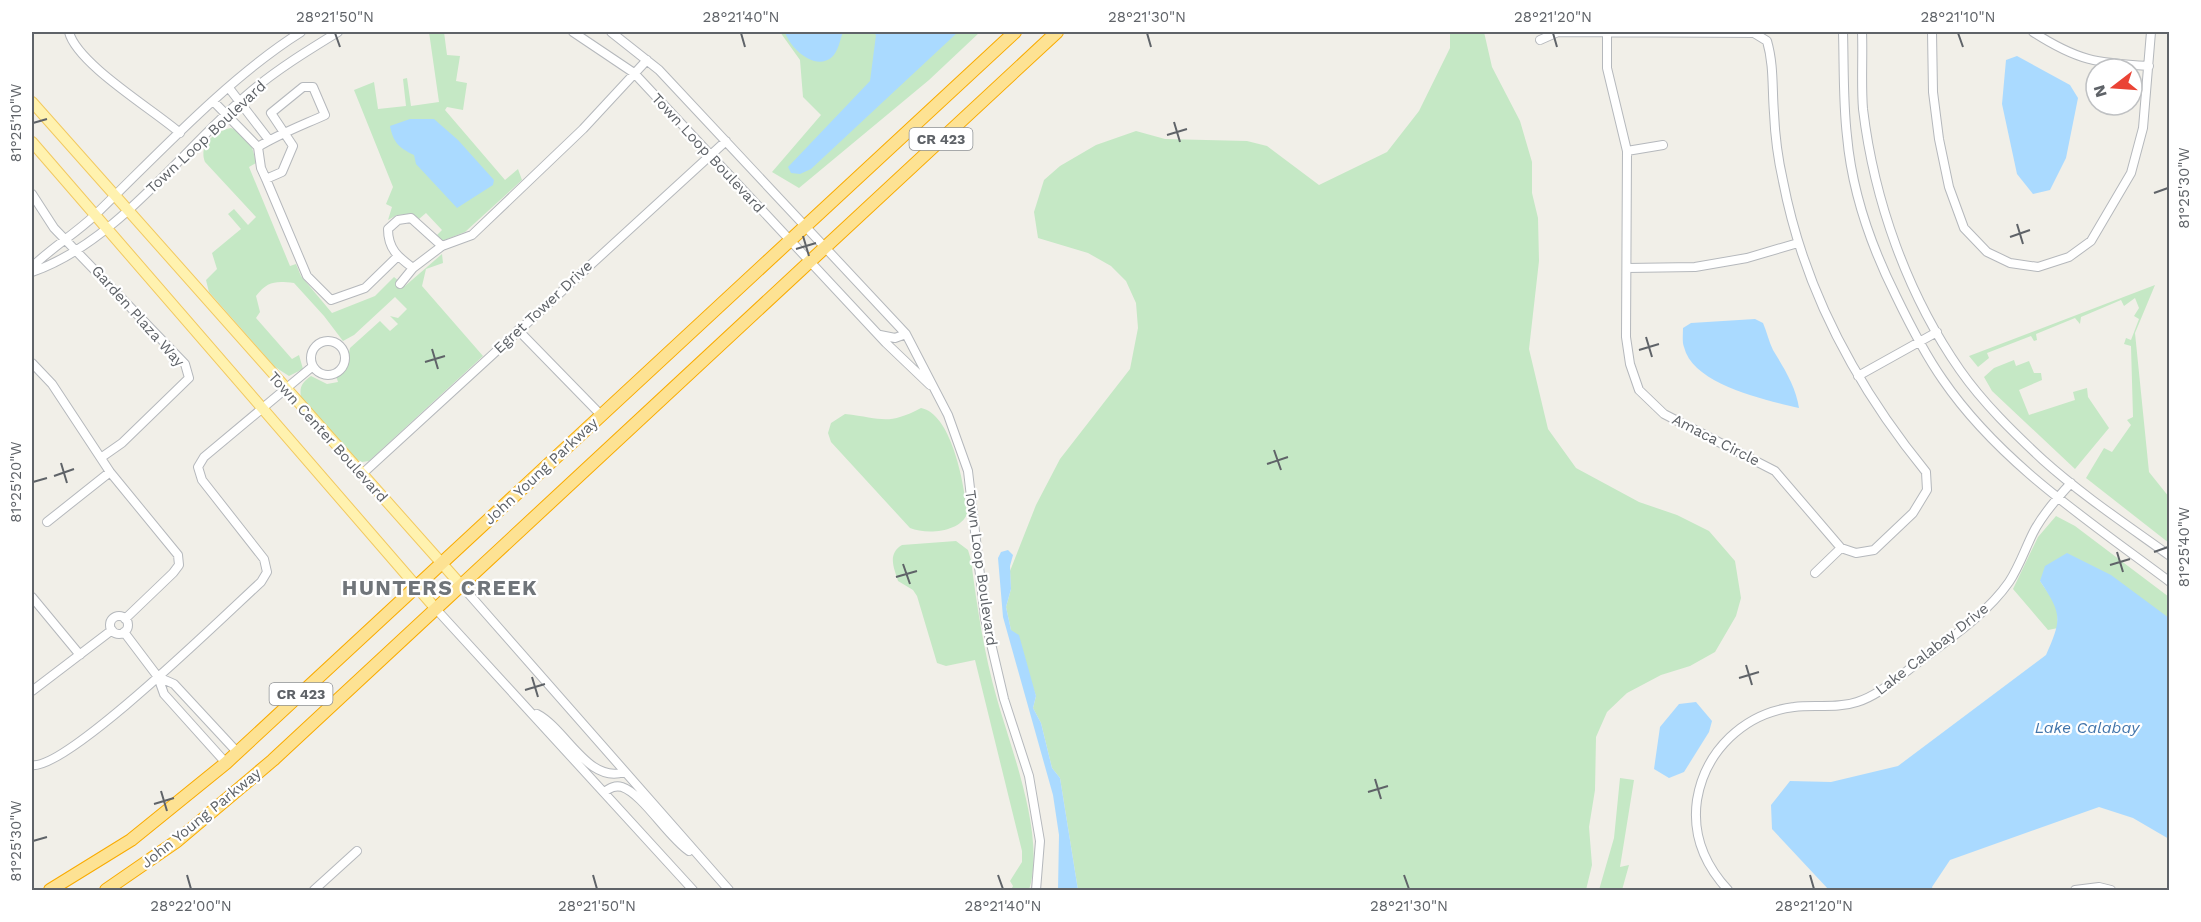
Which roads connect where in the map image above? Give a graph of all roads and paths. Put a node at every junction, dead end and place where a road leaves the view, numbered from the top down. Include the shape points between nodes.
1 (69, 32) edge
2 (301, 32) edge
3 (338, 32) edge
4 (573, 32) edge
5 (611, 32) edge
6 (1016, 32) edge
7 (1058, 32) edge
8 (1843, 32) edge
9 (1862, 32) edge
10 (1932, 32) edge
11 (2033, 32) edge
12 (2151, 32) edge
13 (1607, 33) junction
14 (1540, 40) dead end
15 (647, 60) junction
16 (2149, 66) junction
17 (634, 74) junction
18 (229, 88) junction
19 (32, 102) edge
20 (214, 102) junction
21 (240, 102) junction
22 (227, 115) junction
23 (180, 132) junction
24 (286, 133) junction
25 (269, 140) junction
26 (726, 141) junction
27 (32, 142) edge
28 (1664, 144) dead end
29 (258, 147) junction
30 (1628, 151) junction
31 (710, 154) junction
32 (266, 179) junction
33 (32, 194) edge
34 (115, 194) junction
35 (128, 208) junction
36 (96, 214) junction
37 (807, 225) junction
38 (107, 226) junction
39 (66, 239) junction
40 (790, 241) junction
41 (1798, 243) junction
42 (442, 246) junction
43 (826, 246) junction
44 (77, 250) junction
45 (398, 256) junction
46 (810, 261) junction
47 (32, 267) edge
48 (413, 268) junction
49 (1627, 268) junction
50 (32, 272) edge
51 (400, 284) dead end
52 (518, 330) junction
53 (1937, 332) junction
54 (877, 334) junction
55 (906, 334) junction
56 (1918, 342) junction
57 (32, 363) edge
58 (314, 366) junction
59 (1858, 376) junction
60 (285, 389) junction
61 (935, 390) junction
62 (260, 409) junction
63 (601, 415) junction
64 (102, 457) junction
65 (110, 472) junction
66 (361, 476) junction
67 (2071, 483) junction
68 (2058, 497) junction
69 (47, 522) dead end
70 (1841, 548) junction
71 (2169, 556) edge
72 (441, 564) junction
73 (1815, 573) dead end
74 (2169, 582) edge
75 (461, 585) junction
76 (416, 587) junction
77 (32, 597) edge
78 (436, 609) junction
79 (125, 619) junction
80 (112, 630) junction
81 (124, 632) junction
82 (80, 655) junction
83 (158, 677) junction
84 (32, 691) edge
85 (532, 712) junction
86 (238, 753) junction
87 (226, 763) junction
88 (32, 765) edge
89 (624, 772) junction
90 (604, 792) junction
91 (357, 850) dead end
92 (699, 858) junction
93 (50, 891) edge
94 (106, 891) edge
95 (314, 891) edge
96 (693, 891) edge
97 (729, 891) edge
98 (1036, 891) edge
99 (1728, 891) edge
100 (2075, 891) edge
101 (2111, 891) edge

1 - 23 street via 83,53 115,84
2 - 18 street, Town Loop Boulevard
3 - 21 street, Town Loop Boulevard via 295,58
4 - 17 street, Town Loop Boulevard
5 - 15 street, Town Loop Boulevard
6 - 37 highway, John Young Parkway / CR 423
7 - 43 highway, John Young Parkway / CR 423
8 - 56 street via 1847,137 1859,203 1875,254
9 - 53 street via 1863,107 1878,194 1907,272
10 - 16 street via 1933,92 1949,187 1964,228 1988,252 2010,263 2037,267 2068,257 2091,241 2131,174 2143,128
11 - 16 street via 2053,46 2087,60
12 - 16 street
13 - 14 street via 1558,32
13 - 30 street, Amaca Circle via 1607,68
13 - 41 street via 1754,33 1767,41 1772,56 1782,180
15 - 17 street
15 - 26 street, Town Loop Boulevard
17 - 31 street, Town Loop Boulevard
17 - 42 street via 583,129 472,235
18 - 20 street, Town Loop Boulevard
18 - 21 street
19 - 34 main road, Town Center Boulevard
20 - 22 street
20 - 23 street, Town Loop Boulevard
21 - 22 street, Town Loop Boulevard
21 - 25 street
22 - 29 street
22 - 35 street, Town Loop Boulevard
23 - 34 street, Town Loop Boulevard
24 - 24 street via 325,115 313,87 303,87 270,113
24 - 25 street
24 - 32 street via 292,153 282,172
25 - 29 street
26 - 31 street, Egret Tower Drive
26 - 37 street, Town Loop Boulevard
27 - 36 main road, Town Center Boulevard
28 - 30 street
29 - 32 street
30 - 49 street, Amaca Circle
31 - 40 street, Town Loop Boulevard
31 - 52 street, Egret Tower Drive
32 - 45 street via 307,276 331,300 365,288
33 - 39 street, Garden Plaza Way
34 - 35 main road, Town Center Boulevard
34 - 36 street, Town Loop Boulevard
35 - 38 street, Town Loop Boulevard
35 - 60 main road, Town Center Boulevard
36 - 38 main road, Town Center Boulevard
36 - 39 street, Town Loop Boulevard
37 - 40 highway, John Young Parkway / CR 423
37 - 43 street, Town Loop Boulevard
38 - 44 street, Town Loop Boulevard
38 - 62 main road, Town Center Boulevard
39 - 44 street, Garden Plaza Way
39 - 47 street, Town Loop Boulevard
40 - 46 street, Town Loop Boulevard
40 - 63 highway, John Young Parkway / CR 423
41 - 49 street via 1747,258 1695,267
41 - 59 street via 1823,312
42 - 45 street via 411,218 398,220 388,229 388,243
42 - 48 street
43 - 46 highway, John Young Parkway / CR 423
43 - 55 street, Town Loop Boulevard
44 - 50 street, Town Loop Boulevard
44 - 64 street, Garden Plaza Way via 185,364 189,378 122,443
45 - 48 street
46 - 54 street, Town Loop Boulevard
46 - 75 highway, John Young Parkway / CR 423
48 - 51 street
49 - 70 street, Amaca Circle via 1626,337 1639,390 1664,414 1774,471
52 - 63 street
52 - 66 street, Egret Tower Drive
53 - 56 street
53 - 67 street via 1960,371 1989,405
54 - 55 street via 888,338
54 - 61 street, Town Loop Boulevard
55 - 61 street, Town Loop Boulevard
56 - 59 street
56 - 68 street via 1972,417
57 - 64 street via 52,384
58 - 58 street via 322,374 333,374 344,362 343,351 336,343 321,343 313,351
58 - 60 street
59 - 70 street via 1926,472 1927,490 1913,513 1874,550 1856,553
60 - 62 street
60 - 66 main road, Town Center Boulevard
61 - 98 street, Town Loop Boulevard via 961,445 968,471 986,618 1004,699 1029,776 1040,842
62 - 76 main road, Town Center Boulevard
62 - 83 street via 204,457 198,467 202,480 264,559 267,572 261,582
63 - 72 highway, John Young Parkway / CR 423
64 - 65 street
65 - 69 street
65 - 79 street via 178,555 173,573
66 - 72 main road, Town Center Boulevard
67 - 68 street, Lake Calabay Drive
67 - 71 street
68 - 74 street
68 - 99 street, Lake Calabay Drive via 2034,531 2010,581 1990,605 1883,690 1834,707 1795,706 1773,711 1728,737 1700,780 1694,819 1709,866
70 - 73 street
72 - 75 main road, Town Center Boulevard
72 - 76 highway, John Young Parkway / CR 423
75 - 78 highway, John Young Parkway / CR 423
75 - 89 street, Town Center Boulevard
76 - 78 main road, Town Center Boulevard
76 - 86 highway, John Young Parkway / CR 423
77 - 82 street
78 - 85 street, Town Center Boulevard
78 - 94 highway, John Young Parkway / CR 423 via 219,807
79 - 80 street via 112,619
79 - 81 street via 128,626
80 - 81 street
80 - 82 street
81 - 83 street
82 - 84 street
83 - 86 street via 174,684
83 - 87 street via 164,694
83 - 88 street via 70,748 45,764
85 - 89 street, Town Center Boulevard via 550,721 590,765 603,773
85 - 90 street, Town Center Boulevard
86 - 87 highway, John Young Parkway / CR 423
87 - 93 highway, John Young Parkway / CR 423 via 131,840
89 - 92 street, Town Center Boulevard
90 - 92 street, Town Center Boulevard via 613,786 635,795 678,843
90 - 96 street, Town Center Boulevard
91 - 95 street
92 - 97 street, Town Center Boulevard
100 - 101 street via 2099,887

